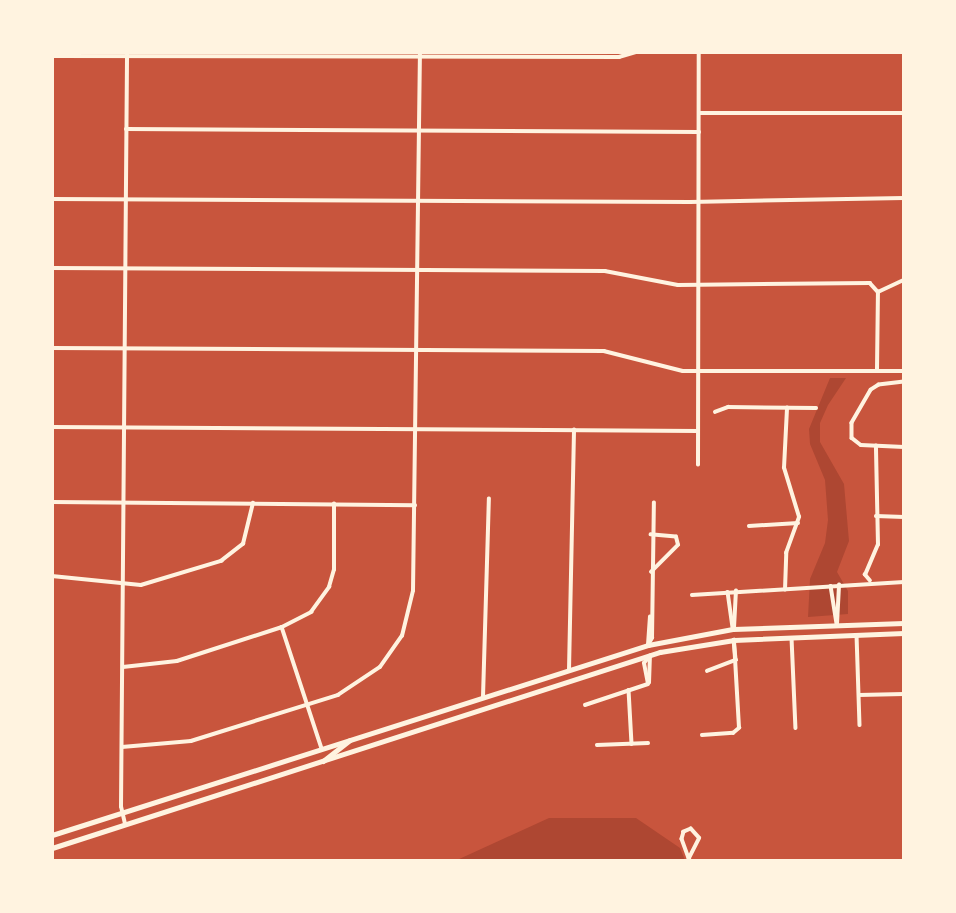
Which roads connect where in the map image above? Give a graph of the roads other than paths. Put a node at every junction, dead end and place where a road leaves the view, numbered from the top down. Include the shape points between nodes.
1 (636, 52) edge
2 (699, 52) edge
3 (127, 55) edge
4 (420, 55) edge
5 (52, 56) edge
6 (699, 113) junction
7 (904, 113) edge
8 (126, 130) junction
9 (419, 130) junction
10 (698, 132) junction
11 (52, 198) edge
12 (904, 198) edge
13 (126, 199) junction
14 (698, 200) junction
15 (419, 201) junction
16 (52, 268) edge
17 (125, 268) junction
18 (419, 270) junction
19 (904, 280) edge
20 (698, 285) junction
21 (878, 292) junction
22 (52, 348) edge
23 (125, 348) junction
24 (418, 350) junction
25 (698, 371) junction
26 (877, 371) junction
27 (904, 371) edge
28 (904, 383) edge
29 (787, 408) junction
30 (816, 408) dead end
31 (715, 412) dead end
32 (52, 427) edge
33 (124, 427) junction
34 (418, 429) junction
35 (574, 430) junction
36 (698, 431) junction
37 (876, 446) junction
38 (904, 447) edge
39 (698, 465) dead end
40 (489, 499) dead end
41 (52, 502) edge
42 (124, 503) junction
43 (253, 503) junction
44 (654, 503) dead end
45 (334, 504) junction
46 (415, 505) junction
47 (876, 516) junction
48 (904, 517) edge
49 (798, 523) junction
50 (748, 526) dead end
51 (651, 536) junction
52 (651, 573) junction
53 (52, 576) edge
54 (870, 581) junction
55 (904, 582) edge
56 (124, 585) junction
57 (839, 585) junction
58 (831, 586) junction
59 (785, 590) junction
60 (736, 591) junction
61 (728, 592) junction
62 (692, 595) dead end
63 (904, 622) edge
64 (837, 625) junction
65 (282, 628) junction
66 (733, 629) junction
67 (904, 633) edge
68 (857, 635) junction
69 (837, 636) junction
70 (792, 638) junction
71 (734, 640) junction
72 (648, 645) junction
73 (649, 655) junction
74 (736, 660) junction
75 (123, 667) junction
76 (569, 670) junction
77 (707, 671) dead end
78 (645, 674) junction
79 (651, 674) junction
80 (572, 680) junction
81 (648, 684) junction
82 (629, 690) junction
83 (904, 694) edge
84 (859, 695) junction
85 (483, 697) junction
86 (307, 705) junction
87 (585, 705) dead end
88 (485, 708) junction
89 (860, 725) dead end
90 (796, 728) dead end
91 (379, 730) junction
92 (702, 736) dead end
93 (350, 740) junction
94 (382, 741) junction
95 (648, 743) dead end
96 (632, 744) junction
97 (597, 745) dead end
98 (122, 747) junction
99 (321, 749) junction
100 (323, 761) junction
101 (230, 778) junction
102 (234, 789) junction
103 (122, 813) junction
104 (125, 824) junction
105 (61, 833) junction
106 (52, 835) edge
107 (66, 844) junction
108 (52, 848) edge
109 (689, 859) edge

1 - 4 street via 619,57
2 - 6 street
3 - 4 street
3 - 5 street
3 - 8 street
4 - 9 street
6 - 7 street
6 - 10 street
8 - 9 street
8 - 13 street
9 - 10 street
9 - 15 street
10 - 14 street
11 - 13 street
12 - 14 street
13 - 15 street
13 - 17 street
14 - 15 street
14 - 20 street
15 - 18 street
16 - 17 street
17 - 18 street
17 - 23 street
18 - 20 street via 605,271
18 - 24 street
19 - 21 street
20 - 21 street via 870,283
20 - 25 street
21 - 26 street
22 - 23 street
23 - 24 street
23 - 33 street
24 - 25 street via 618,352 670,369
24 - 34 street
25 - 26 street
25 - 36 street
26 - 27 street
28 - 37 street via 871,390 853,418 855,442
29 - 30 street
29 - 31 street via 728,407
29 - 49 street via 783,459 799,508
32 - 33 street
33 - 34 street
33 - 42 street
34 - 35 street
34 - 46 street
35 - 36 street
35 - 76 street
36 - 39 street
37 - 38 street
37 - 47 street
40 - 85 street
41 - 42 street
42 - 43 street
42 - 56 street
43 - 45 street
43 - 56 street via 248,534 232,556 153,583
44 - 51 street
45 - 46 street
45 - 65 street via 329,587 311,612
46 - 86 street via 414,591 397,646 354,687
47 - 48 street
47 - 54 street via 878,545 865,575
49 - 50 street
49 - 59 street via 786,553
51 - 52 street
51 - 52 street via 676,537 678,545
52 - 72 street via 653,638
53 - 56 street
54 - 55 street
54 - 57 street
56 - 75 street
57 - 58 street
57 - 64 street
58 - 59 street
58 - 64 street
59 - 60 street
60 - 61 street
60 - 66 street
61 - 62 street
61 - 66 street
63 - 64 main road
64 - 66 main road
64 - 69 main road
65 - 75 street via 177,661
65 - 86 street
66 - 71 main road
66 - 72 main road
67 - 68 main road
68 - 69 main road
68 - 84 street
69 - 70 main road
70 - 71 main road
70 - 90 street
71 - 73 main road
71 - 74 street
72 - 73 main road
72 - 76 main road
73 - 78 street
73 - 79 street
73 - 80 main road
74 - 77 street
74 - 92 street via 737,731
75 - 98 street
76 - 80 main road
76 - 85 main road
78 - 79 street
78 - 81 street
79 - 81 street
80 - 88 main road
81 - 82 street
82 - 87 street
82 - 96 street
83 - 84 street
84 - 89 street
85 - 88 main road
85 - 91 main road
86 - 98 street via 191,741
86 - 99 street
88 - 94 main road
91 - 93 main road
91 - 94 main road
93 - 99 main road
93 - 100 main road
94 - 100 main road
95 - 96 street
96 - 97 street
98 - 103 street
99 - 101 main road
100 - 102 main road
101 - 102 main road
101 - 103 main road
102 - 104 main road
103 - 104 street
103 - 105 main road
104 - 107 main road
105 - 106 main road
105 - 107 main road
107 - 108 main road
109 - 109 street via 699,838 691,829 682,835

